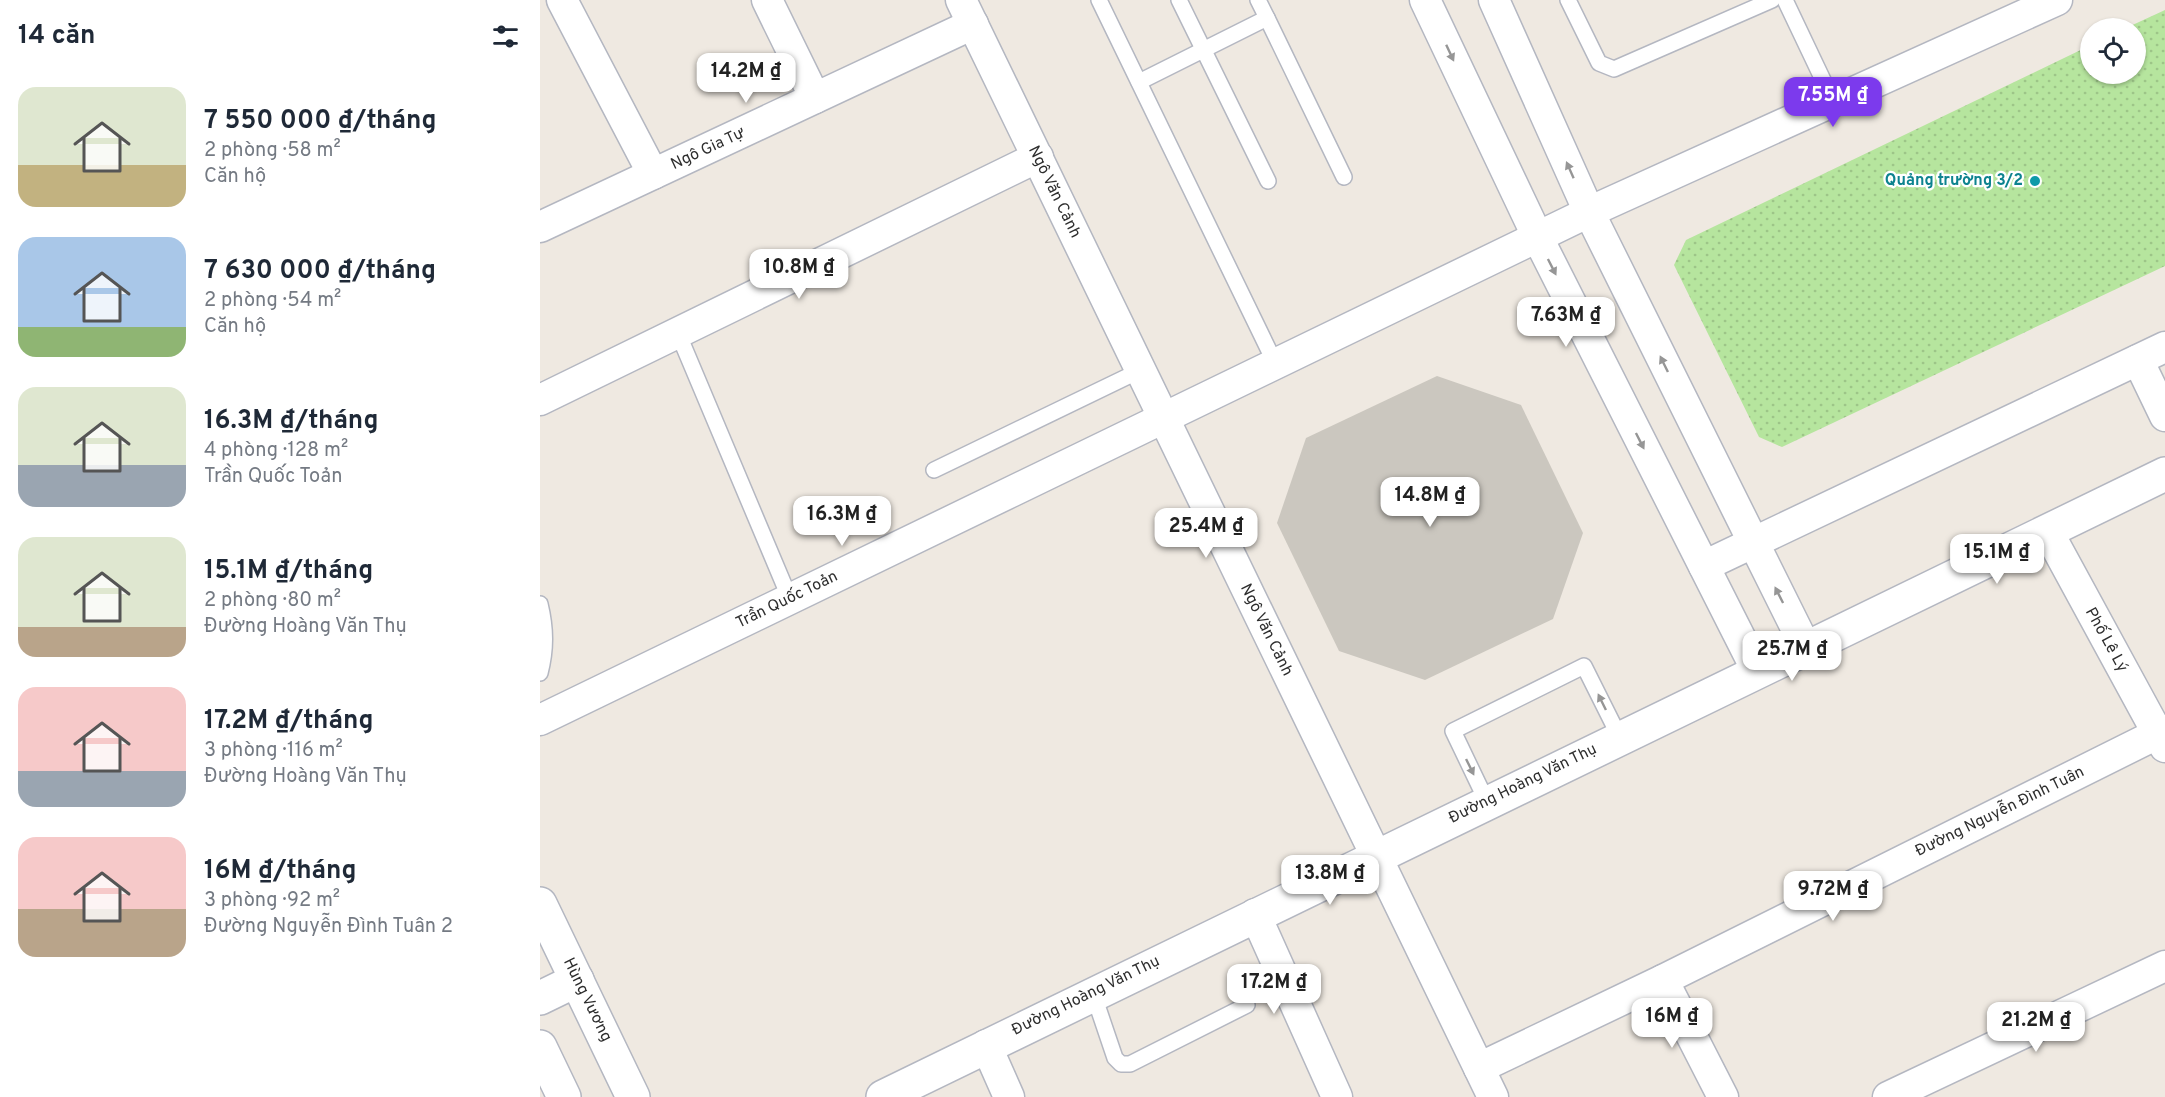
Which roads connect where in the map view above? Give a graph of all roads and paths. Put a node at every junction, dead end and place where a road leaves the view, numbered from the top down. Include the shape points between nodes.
1 (562, 0) edge
2 (767, 0) edge
3 (1099, 0) edge
4 (1179, 0) edge
5 (1258, 0) edge
6 (1425, 0) edge
7 (1494, 0) edge
8 (1568, 0) edge
9 (1772, 0) edge
10 (1785, 0) edge
11 (2057, 0) edge
12 (967, 12) edge
13 (1267, 18) junction
14 (1202, 51) junction
15 (1139, 82) junction
16 (815, 98) junction
17 (1833, 101) junction
18 (1038, 157) junction
19 (653, 174) junction
20 (1344, 177) dead end
21 (1268, 181) dead end
22 (1589, 212) junction
23 (540, 227) edge
24 (1538, 238) junction
25 (678, 333) junction
26 (2165, 347) edge
27 (2138, 360) junction
28 (1276, 365) junction
29 (1141, 370) junction
30 (540, 400) edge
31 (2165, 416) edge
32 (1164, 418) junction
33 (934, 470) dead end
34 (2165, 474) edge
35 (2048, 532) junction
36 (1753, 543) junction
37 (1704, 566) junction
38 (790, 599) junction
39 (540, 604) edge
40 (1806, 648) junction
41 (1756, 671) junction
42 (540, 673) edge
43 (540, 720) edge
44 (2162, 737) edge
45 (1620, 738) junction
46 (1487, 802) junction
47 (1376, 856) junction
48 (540, 904) edge
49 (1255, 914) junction
50 (2165, 966) edge
51 (577, 980) junction
52 (1663, 980) junction
53 (1093, 993) junction
54 (540, 998) edge
55 (1247, 1005) dead end
56 (986, 1044) junction
57 (540, 1047) edge
58 (1479, 1068) junction
59 (564, 1097) edge
60 (633, 1097) edge
61 (883, 1097) edge
62 (1010, 1097) edge
63 (1337, 1097) edge
64 (1493, 1097) edge
65 (1723, 1097) edge
66 (1887, 1097) edge

1 - 19 street
2 - 16 street
3 - 15 lane
4 - 14 lane
5 - 13 lane
6 -> 24 street
22 -> 7 street
8 - 9 lane via 1599,63 1614,69
10 - 17 lane
11 - 17 street, Trần Quốc Toản
12 - 16 street, Ngô Gia Tự
12 - 18 street, Ngô Văn Cảnh
13 - 14 lane
13 - 20 lane
14 - 15 lane
14 - 21 lane
15 - 28 lane
16 - 19 street, Ngô Gia Tự
17 - 22 street, Trần Quốc Toản
18 - 25 street
18 - 29 street, Ngô Văn Cảnh
19 - 23 street, Ngô Gia Tự
22 - 24 street, Trần Quốc Toản
36 -> 22 street
24 - 28 street, Trần Quốc Toản
24 -> 37 street
25 - 30 street
25 - 38 lane
26 - 27 street
27 - 31 street
27 - 36 street
28 - 32 street, Trần Quốc Toản
29 - 32 street, Ngô Văn Cảnh
29 - 33 lane
32 - 38 street, Trần Quốc Toản
32 - 47 street, Ngô Văn Cảnh
34 - 35 street, Đường Hoàng Văn Thụ
35 - 40 street, Đường Hoàng Văn Thụ
35 - 44 street, Phố Lê Lý
36 - 37 street
40 -> 36 street
37 - 41 street
38 - 43 street, Trần Quốc Toản
39 - 42 lane via 546,628
40 - 41 street, Đường Hoàng Văn Thụ
41 - 45 street, Đường Hoàng Văn Thụ
44 - 52 street, Đường Nguyễn Đình Tuân
45 - 46 street, Đường Hoàng Văn Thụ
45 -> 46 lane via 1584,666 1453,731
46 - 47 street, Đường Hoàng Văn Thụ
47 - 49 street, Đường Hoàng Văn Thụ
47 - 58 street, Ngô Văn Cảnh
48 - 51 street, Hùng Vương
49 - 53 street, Đường Hoàng Văn Thụ
49 - 63 street
50 - 66 street
51 - 54 street
51 - 60 street, Hùng Vương
52 - 58 street, Đường Nguyễn Đình Tuân
52 - 65 street
53 - 55 lane via 1115,1058 1121,1064 1130,1064
53 - 56 street, Đường Hoàng Văn Thụ
56 - 61 street, Đường Hoàng Văn Thụ
56 - 62 street
57 - 59 street
58 - 64 street, Ngô Văn Cảnh

